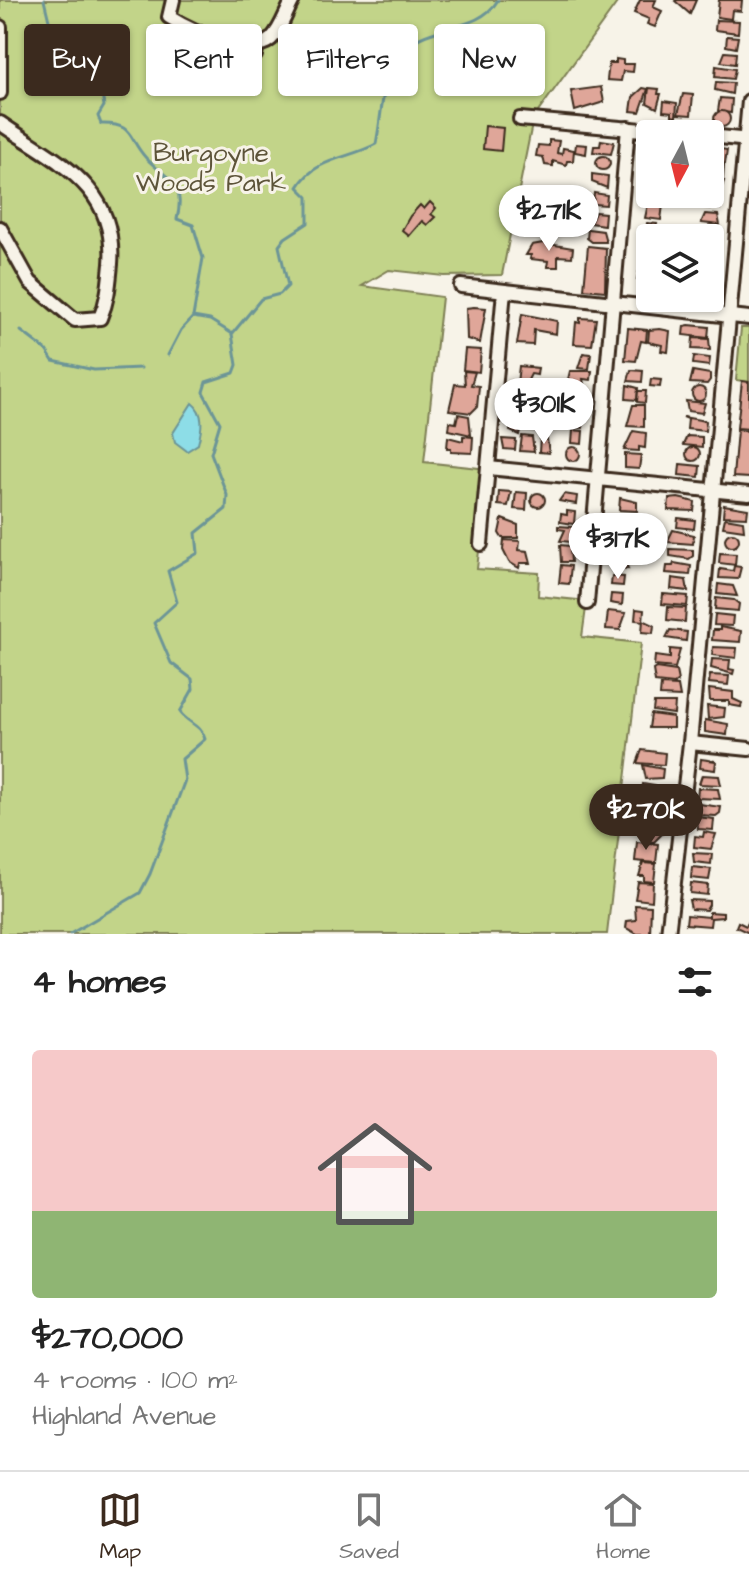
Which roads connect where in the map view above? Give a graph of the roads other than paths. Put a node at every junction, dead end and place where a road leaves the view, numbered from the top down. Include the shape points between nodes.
1 (162, 0) edge
2 (173, 0) edge
3 (293, 0) edge
4 (169, 17) junction
5 (180, 24) edge
6 (0, 27) edge
7 (262, 42) edge
8 (0, 93) edge
9 (749, 101) edge
10 (520, 119) dead end
11 (0, 123) edge
12 (628, 128) junction
13 (636, 129) edge
14 (724, 138) edge
15 (747, 140) edge
16 (0, 228) edge
17 (461, 286) dead end
18 (504, 291) junction
19 (613, 303) junction
20 (727, 316) junction
21 (749, 318) edge
22 (488, 468) junction
23 (599, 479) junction
24 (712, 490) junction
25 (749, 494) edge
26 (481, 544) dead end
27 (587, 603) dead end
28 (690, 743) junction
29 (749, 749) edge
30 (668, 934) edge

1 - 4 street
2 - 4 street
3 - 7 street via 274,36
4 - 5 street
6 - 8 street
9 - 15 street
10 - 12 street
11 - 16 street via 84,181 105,211 113,236 108,301 100,318 75,320 30,282
12 - 13 street
12 - 19 street
14 - 15 street
15 - 20 street
17 - 18 street
18 - 19 street
18 - 22 street
19 - 20 street
19 - 23 street
20 - 21 street
20 - 24 street
22 - 23 street
22 - 26 street
23 - 24 street
23 - 27 street
24 - 25 street
24 - 28 street
28 - 29 street
28 - 30 street

